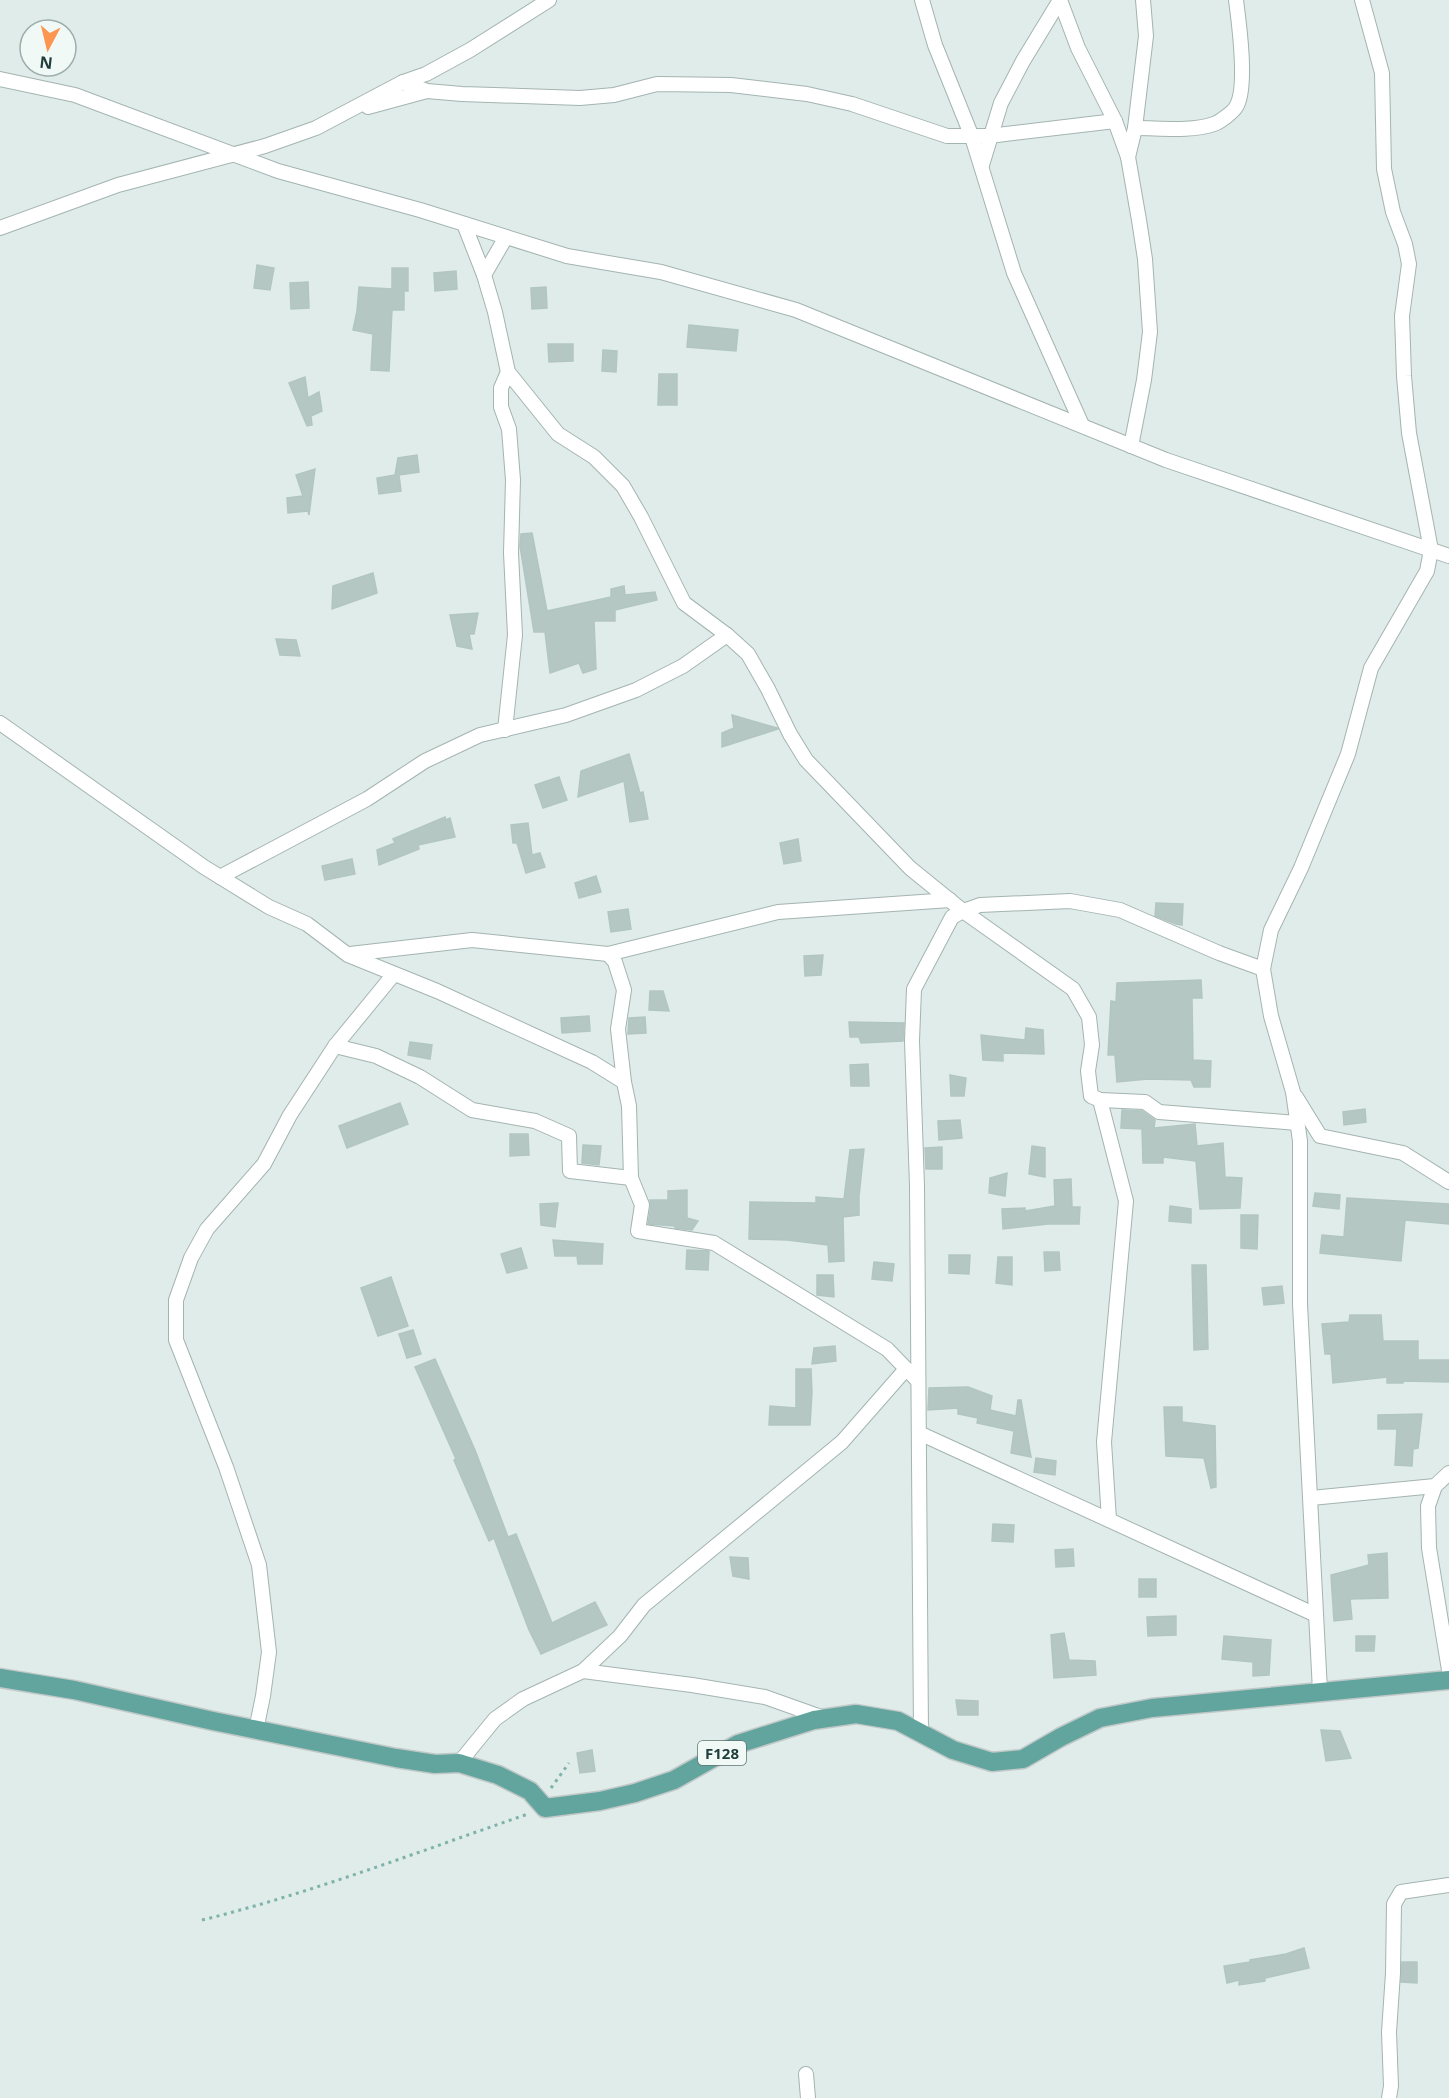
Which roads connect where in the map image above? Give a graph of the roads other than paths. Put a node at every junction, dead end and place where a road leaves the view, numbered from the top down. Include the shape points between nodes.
1 (549, 0) edge
2 (922, 0) edge
3 (1060, 0) edge
4 (1143, 0) edge
5 (1236, 0) edge
6 (1362, 0) edge
7 (0, 79) edge
8 (403, 82) junction
9 (427, 91) junction
10 (350, 111) junction
11 (1115, 121) junction
12 (1135, 128) junction
13 (989, 136) junction
14 (972, 137) junction
15 (233, 154) junction
16 (1128, 157) junction
17 (981, 165) junction
18 (464, 224) junction
19 (0, 228) edge
20 (506, 237) junction
21 (484, 275) junction
22 (508, 372) junction
23 (1082, 425) junction
24 (1131, 446) junction
25 (1431, 550) junction
26 (1449, 556) edge
27 (727, 635) junction
28 (0, 723) edge
29 (505, 730) junction
30 (220, 877) junction
31 (950, 900) junction
32 (963, 911) junction
33 (608, 954) junction
34 (348, 955) junction
35 (1263, 969) junction
36 (394, 974) junction
37 (335, 1046) junction
38 (624, 1082) junction
39 (1293, 1092) junction
40 (1100, 1100) junction
41 (1297, 1123) junction
42 (631, 1178) junction
43 (1449, 1182) edge
44 (906, 1369) junction
45 (918, 1382) junction
46 (919, 1433) junction
47 (1449, 1473) edge
48 (1435, 1486) junction
49 (1311, 1498) junction
50 (1109, 1520) junction
51 (1316, 1615) junction
52 (1449, 1670) edge
53 (583, 1671) junction
54 (0, 1678) edge
55 (1449, 1680) edge
56 (1320, 1691) junction
57 (826, 1718) junction
58 (256, 1730) junction
59 (921, 1733) junction
60 (459, 1763) junction
61 (1449, 1886) edge
62 (806, 2074) dead end
63 (808, 2098) edge
64 (1389, 2098) edge

1 - 8 street via 470,50
2 - 14 street via 935,45
3 - 11 street via 1082,57
3 - 13 street via 1006,92
4 - 12 street via 1146,36
5 - 12 street via 1241,84 1236,107 1217,123 1191,128
6 - 25 street via 1382,74 1384,169 1409,264 1402,316 1404,376 1409,433
7 - 15 street via 75,95
8 - 9 street
8 - 10 street
9 - 10 street
9 - 14 street via 580,98 614,95 657,84 731,85 807,94 852,104 947,136
10 - 15 street via 316,128
11 - 13 street
11 - 16 street
12 - 16 street
13 - 14 street
13 - 17 street
14 - 17 street
15 - 18 street via 278,171
15 - 19 street via 118,185
16 - 24 street via 1145,259 1150,332
17 - 23 street via 1014,273
18 - 20 street
18 - 21 street
20 - 21 street
20 - 23 street via 567,256 661,273 796,310
21 - 22 street
22 - 27 street via 558,434 594,457 624,486 684,603
22 - 29 street via 501,388 501,407 509,429 513,480 515,635
23 - 24 street
24 - 25 street
25 - 26 street
25 - 35 street via 1427,571 1371,668 1348,754 1271,930
27 - 29 street via 683,666 636,690 566,715
27 - 31 street via 748,654 806,760 910,868
28 - 30 street
29 - 30 street via 480,735 425,761 367,799
30 - 34 street via 269,907 307,924
31 - 32 street
31 - 33 street via 778,912
32 - 35 street via 980,905 1070,901 1120,910
32 - 40 street via 1072,989 1089,1017 1091,1096
32 - 45 street via 952,917 914,989
33 - 34 street via 472,940
33 - 38 street via 615,962 624,990 618,1029
34 - 36 street
35 - 39 street via 1271,1016
36 - 37 street
36 - 38 street via 592,1062
37 - 42 street via 376,1056 420,1077 472,1110 535,1120 568,1136 570,1171
37 - 58 street via 264,1164 207,1229 191,1258 176,1300 176,1340 259,1565 269,1652
38 - 42 street via 629,1106
39 - 41 street
39 - 43 street via 1320,1136 1403,1153
40 - 41 street via 1145,1102 1160,1112
40 - 50 street via 1126,1201 1104,1442
41 - 49 street via 1300,1304
42 - 44 street via 642,1205 638,1231 714,1243 887,1349
44 - 45 street
44 - 53 street via 842,1442 644,1605 620,1636
45 - 46 street
46 - 50 street
46 - 59 street
47 - 48 street
48 - 49 street
48 - 52 street via 1428,1506 1429,1548
49 - 51 street
50 - 51 street
51 - 56 street
53 - 57 street via 765,1697
53 - 60 street via 522,1699 495,1719
54 - 58 main road
55 - 56 main road, F128
56 - 59 main road, F128 via 1152,1708 1100,1718 1023,1759 992,1762 953,1750
57 - 59 main road, F128 via 856,1714 898,1721
57 - 60 main road, F128 via 738,1744 674,1780 635,1793 545,1808 530,1791 498,1775
58 - 60 main road via 396,1758
61 - 64 street via 1401,1892 1394,1904
62 - 63 street

